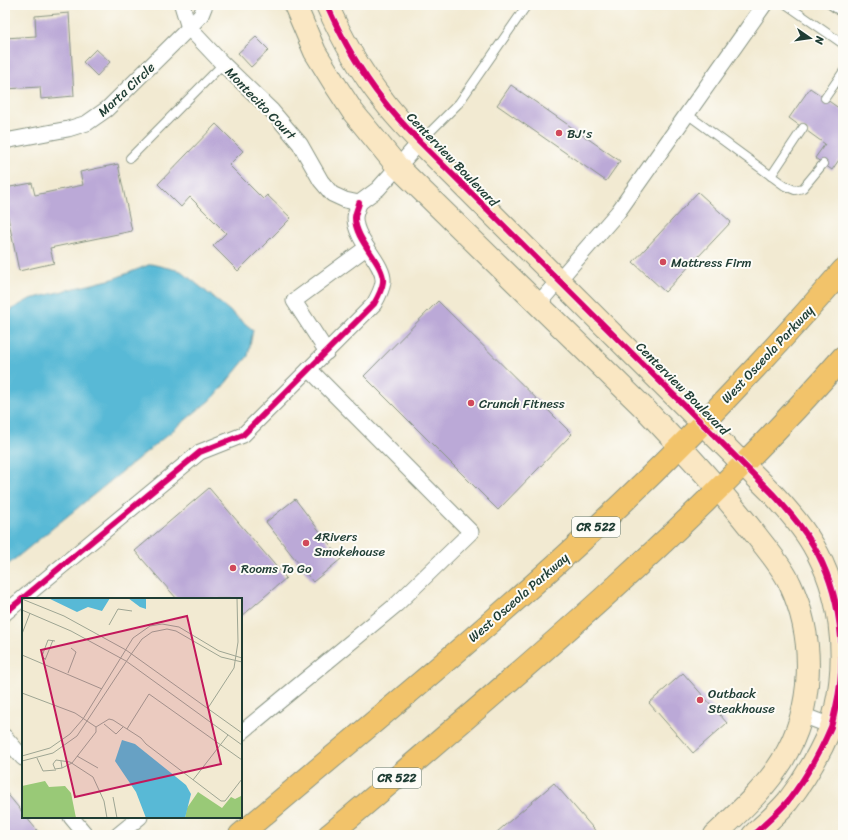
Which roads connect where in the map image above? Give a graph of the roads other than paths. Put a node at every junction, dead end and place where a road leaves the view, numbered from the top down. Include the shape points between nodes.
1 (182, 5) edge
2 (205, 5) edge
3 (295, 5) edge
4 (327, 5) edge
5 (527, 5) edge
6 (764, 5) edge
7 (787, 5) edge
8 (831, 5) edge
9 (798, 8) edge
10 (843, 13) edge
11 (189, 28) junction
12 (843, 44) edge
13 (223, 64) junction
14 (843, 72) edge
15 (825, 98) dead end
16 (687, 114) junction
17 (803, 128) dead end
18 (5, 141) edge
19 (420, 142) junction
20 (130, 158) dead end
21 (824, 164) dead end
22 (397, 166) junction
23 (771, 176) junction
24 (359, 203) junction
25 (366, 248) junction
26 (843, 270) edge
27 (559, 280) junction
28 (538, 304) junction
29 (327, 352) junction
30 (843, 357) edge
31 (309, 369) junction
32 (702, 423) junction
33 (680, 446) junction
34 (743, 464) junction
35 (718, 490) junction
36 (23, 598) edge
37 (22, 599) edge
38 (5, 613) edge
39 (802, 716) junction
40 (831, 726) junction
41 (242, 732) edge
42 (5, 737) edge
43 (22, 757) edge
44 (72, 818) edge
45 (139, 818) edge
46 (86, 835) edge
47 (118, 835) edge
48 (240, 835) edge
49 (329, 835) edge
50 (715, 835) edge
51 (753, 835) edge

1 - 11 street, Montecito Court
2 - 11 street via 201,15
3 - 22 street via 315,52 336,86 353,112
4 - 19 street, Centerview Boulevard via 350,52 368,80
5 - 19 lane via 459,103
6 - 16 street
7 - 9 lane
8 - 10 lane
9 - 12 lane
11 - 13 street, Montecito Court
11 - 18 street, Marta Circle via 107,109 87,123
13 - 20 lane
13 - 24 street, Montecito Court via 272,111 300,144 321,181 332,194
14 - 15 lane
16 - 23 lane
16 - 27 street via 618,212
17 - 23 lane
19 - 22 street
19 - 27 street, Centerview Boulevard
21 - 23 lane via 803,188 795,190
22 - 24 street via 378,189
22 - 28 street
24 - 25 street via 355,217
25 - 29 street via 381,268 384,280 381,292 374,304
25 - 29 street via 294,301
26 - 32 main road, West Osceola Parkway / CR 522 via 784,339
27 - 28 street
27 - 32 street, Centerview Boulevard
28 - 33 street
29 - 31 street
30 - 34 main road, CR 522
31 - 36 street via 244,435 200,452
31 - 41 street via 471,532 397,604
32 - 33 main road, West Osceola Parkway / CR 522
32 - 34 street, Centerview Boulevard
33 - 35 street
33 - 48 main road, West Osceola Parkway / CR 522 via 598,526 498,615
34 - 35 main road, CR 522
34 - 40 street, Centerview Boulevard via 795,519 813,545 834,596 840,626 842,660 839,694
35 - 39 street via 778,565 798,602 805,627 808,676
35 - 49 main road, CR 522 via 558,639
37 - 38 street
39 - 40 street
39 - 50 street via 794,738 766,785
40 - 51 street, Centerview Boulevard via 816,758 795,791
42 - 43 street
44 - 46 street
45 - 47 street

